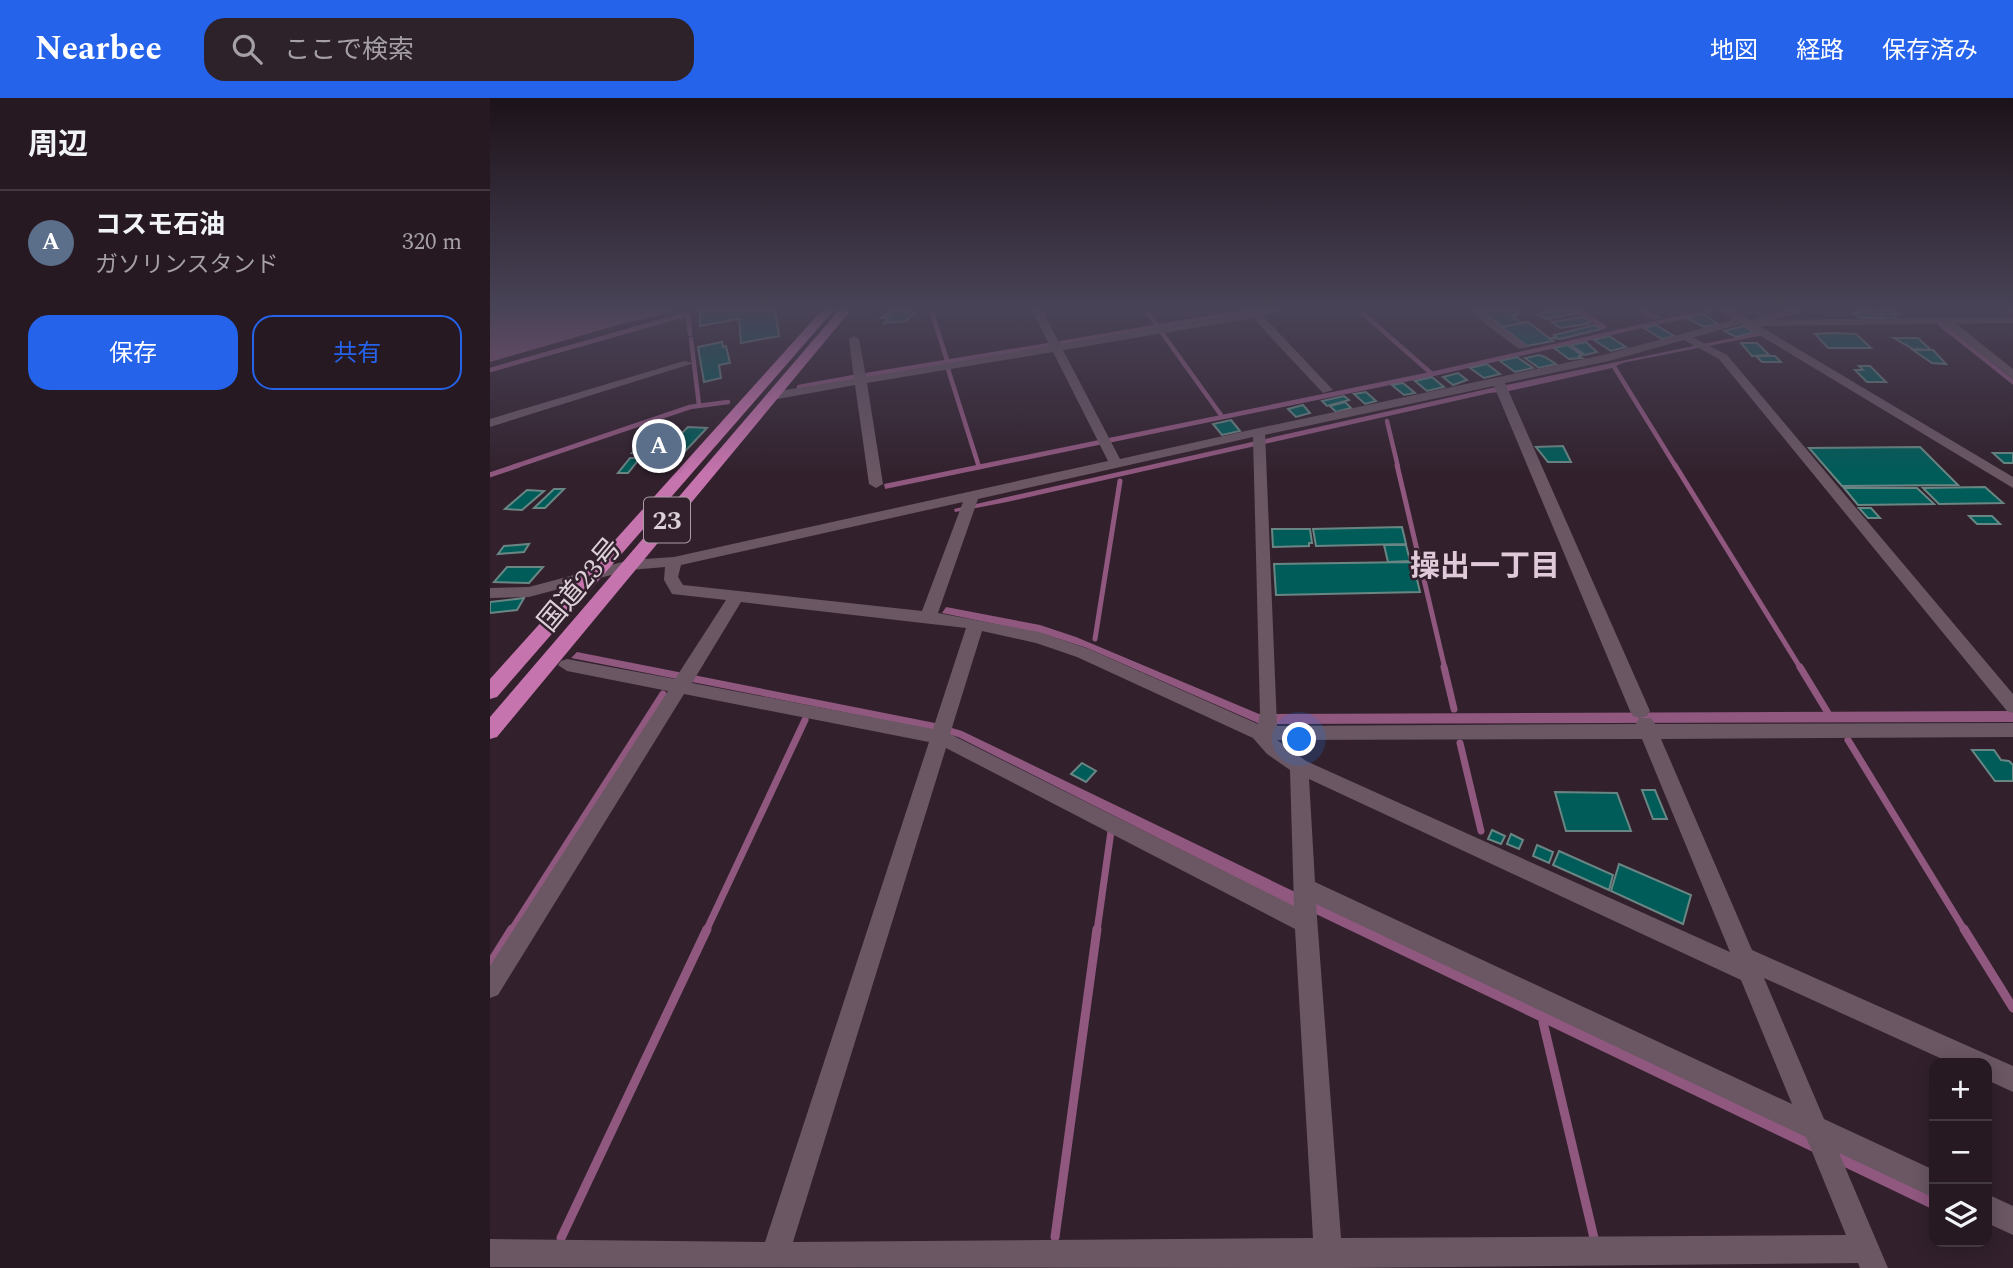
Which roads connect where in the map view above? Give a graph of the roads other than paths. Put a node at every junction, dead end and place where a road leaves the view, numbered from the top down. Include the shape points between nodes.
1 (683, 365) edge
2 (780, 365) edge
3 (799, 365) edge
4 (858, 365) edge
5 (957, 365) edge
6 (1064, 365) edge
7 (1303, 365) edge
8 (1583, 365) edge
9 (1729, 365) edge
10 (1819, 365) edge
11 (860, 381) junction
12 (1500, 387) junction
13 (1327, 390) dead end
14 (772, 396) junction
15 (490, 424) edge
16 (1259, 440) junction
17 (1116, 464) junction
18 (2013, 483) edge
19 (876, 484) dead end
20 (969, 504) junction
21 (674, 562) junction
22 (629, 565) junction
23 (592, 576) junction
24 (490, 593) edge
25 (736, 598) junction
26 (928, 617) junction
27 (976, 624) junction
28 (567, 665) dead end
29 (682, 681) junction
30 (490, 692) edge
31 (2013, 706) edge
32 (1645, 723) junction
33 (1265, 724) junction
34 (2013, 730) edge
35 (490, 731) edge
36 (942, 731) junction
37 (1299, 766) junction
38 (1306, 905) junction
39 (1748, 965) junction
40 (490, 987) edge
41 (1966, 1058) edge
42 (1992, 1069) edge
43 (2013, 1079) edge
44 (1817, 1129) junction
45 (1929, 1182) edge
46 (1992, 1211) edge
47 (2013, 1221) edge
48 (490, 1253) edge
49 (1870, 1259) edge
50 (1328, 1260) edge
51 (773, 1262) edge

1 - 15 street
2 - 23 highway, 国道23号 / 23
3 - 14 highway, 国道23号 / 23
4 - 11 street
5 - 11 street
6 - 17 street
7 - 13 street
8 - 12 street
9 - 31 street
10 - 18 street
11 - 14 street
11 - 19 street
12 - 16 street
12 - 32 street
14 - 22 highway, 国道23号 / 23
16 - 17 street
16 - 33 street
17 - 20 street
20 - 21 street
20 - 26 street
21 - 22 street
21 - 25 street via 669,576 678,590
22 - 23 street
22 - 35 highway, 国道23号 / 23
23 - 24 street via 529,592
23 - 30 highway, 国道23号 / 23
25 - 26 street
25 - 29 street
26 - 27 street
27 - 33 street via 1083,653
27 - 36 street
28 - 29 street
29 - 36 street
29 - 40 street
32 - 33 street
32 - 34 street
32 - 39 street
33 - 37 street via 1274,748
36 - 38 street
36 - 51 street
37 - 38 street
37 - 39 street
38 - 44 street
38 - 50 street
39 - 41 street
39 - 44 street
42 - 43 street
44 - 45 street
44 - 49 street
46 - 47 street
48 - 51 street
49 - 50 street
50 - 51 street

